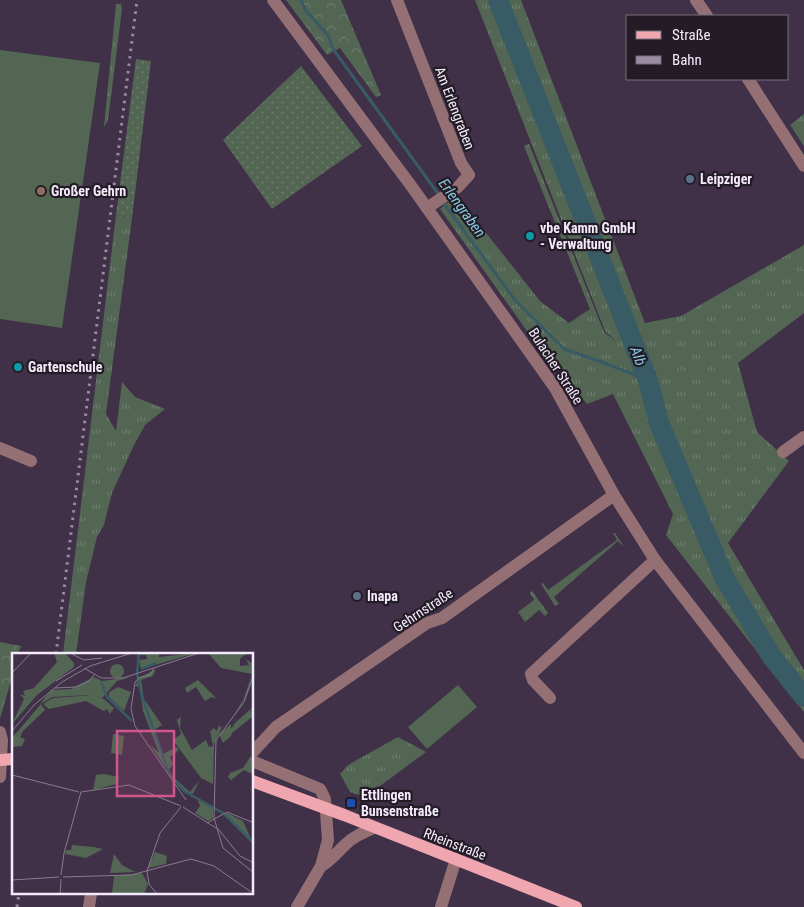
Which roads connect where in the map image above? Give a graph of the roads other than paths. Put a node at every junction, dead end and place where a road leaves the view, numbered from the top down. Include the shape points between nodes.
1 (273, 0) edge
2 (398, 0) edge
3 (696, 0) edge
4 (706, 15) edge
5 (749, 80) edge
6 (804, 166) edge
7 (431, 205) junction
8 (803, 440) edge
9 (0, 448) edge
10 (783, 452) dead end
11 (31, 461) dead end
12 (614, 495) junction
13 (655, 560) junction
14 (550, 698) dead end
15 (0, 732) edge
16 (254, 751) edge
17 (804, 753) edge
18 (1, 754) edge
19 (254, 762) edge
20 (0, 777) edge
21 (254, 782) edge
22 (325, 807) junction
23 (374, 828) junction
24 (456, 859) junction
25 (321, 866) junction
26 (91, 894) edge
27 (89, 907) edge
28 (297, 907) edge
29 (441, 907) edge
30 (576, 907) edge

1 - 7 street, Bulacher Straße
2 - 7 street, Am Erlengraben via 461,163 469,175
3 - 4 street
5 - 6 street
7 - 12 street, Bulacher Straße via 556,388
8 - 10 street
9 - 11 street
12 - 13 street, Bulacher Straße
12 - 16 street, Gehrnstraße via 442,618 427,623 276,728
13 - 14 street via 531,674
13 - 17 street, Bulacher Straße
15 - 18 street
18 - 20 street
19 - 22 street via 320,789
21 - 22 main road, Rheinstraße
22 - 23 main road, Rheinstraße
22 - 25 street via 329,832
23 - 24 main road, Rheinstraße
23 - 25 street via 350,840
24 - 29 street
24 - 30 main road, Rheinstraße
25 - 28 street
26 - 27 street

